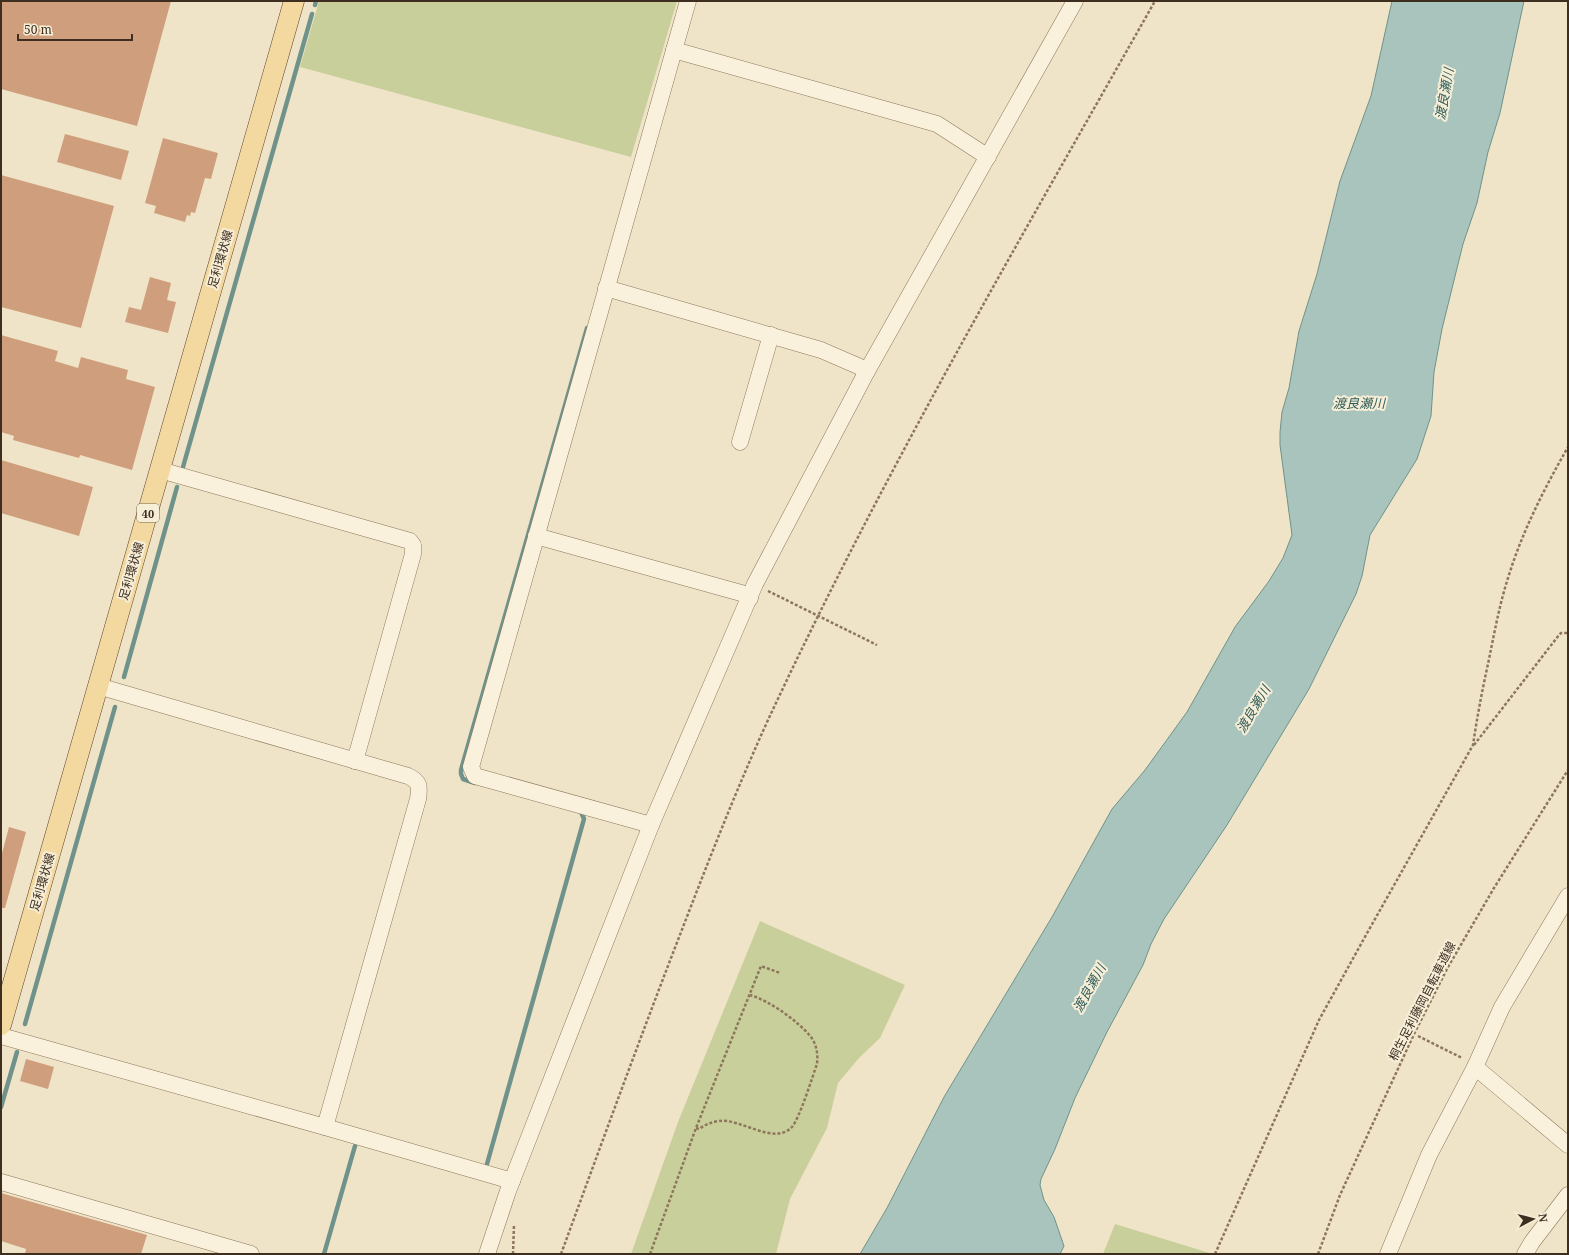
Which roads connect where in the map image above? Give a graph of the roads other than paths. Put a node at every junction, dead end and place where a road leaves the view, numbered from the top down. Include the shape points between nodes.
1 (294, 1) edge
2 (688, 1) edge
3 (1075, 1) edge
4 (674, 50) junction
5 (988, 157) junction
6 (606, 288) junction
7 (771, 335) junction
8 (867, 371) junction
9 (740, 442) dead end
10 (160, 470) junction
11 (536, 536) junction
12 (750, 598) junction
13 (98, 686) junction
14 (355, 761) junction
15 (651, 825) junction
16 (1568, 896) edge
17 (1, 1025) edge
18 (1, 1036) edge
19 (1475, 1067) junction
20 (325, 1126) junction
21 (1568, 1145) edge
22 (512, 1181) junction
23 (1, 1182) edge
24 (1568, 1195) edge
25 (251, 1254) edge
26 (487, 1254) edge
27 (1388, 1254) edge
28 (1525, 1254) edge

1 - 10 main road, 足利環状線 / 40
2 - 4 street
3 - 5 street
4 - 5 street via 937,124
4 - 6 street
5 - 8 street
6 - 7 street
6 - 11 street
7 - 8 street via 821,350
7 - 9 street
8 - 12 street
10 - 13 main road, 足利環状線 / 40
10 - 14 street via 410,541 413,545 414,554
11 - 12 street via 741,593
11 - 15 street via 471,767 475,776
12 - 15 street
13 - 14 street
13 - 17 main road, 足利環状線 / 40
14 - 20 street via 408,776 415,780 420,788
15 - 22 street
16 - 19 street via 1502,1007
18 - 20 street
19 - 21 street
19 - 27 street via 1429,1155
20 - 22 street
22 - 26 street
23 - 25 street
24 - 28 street

